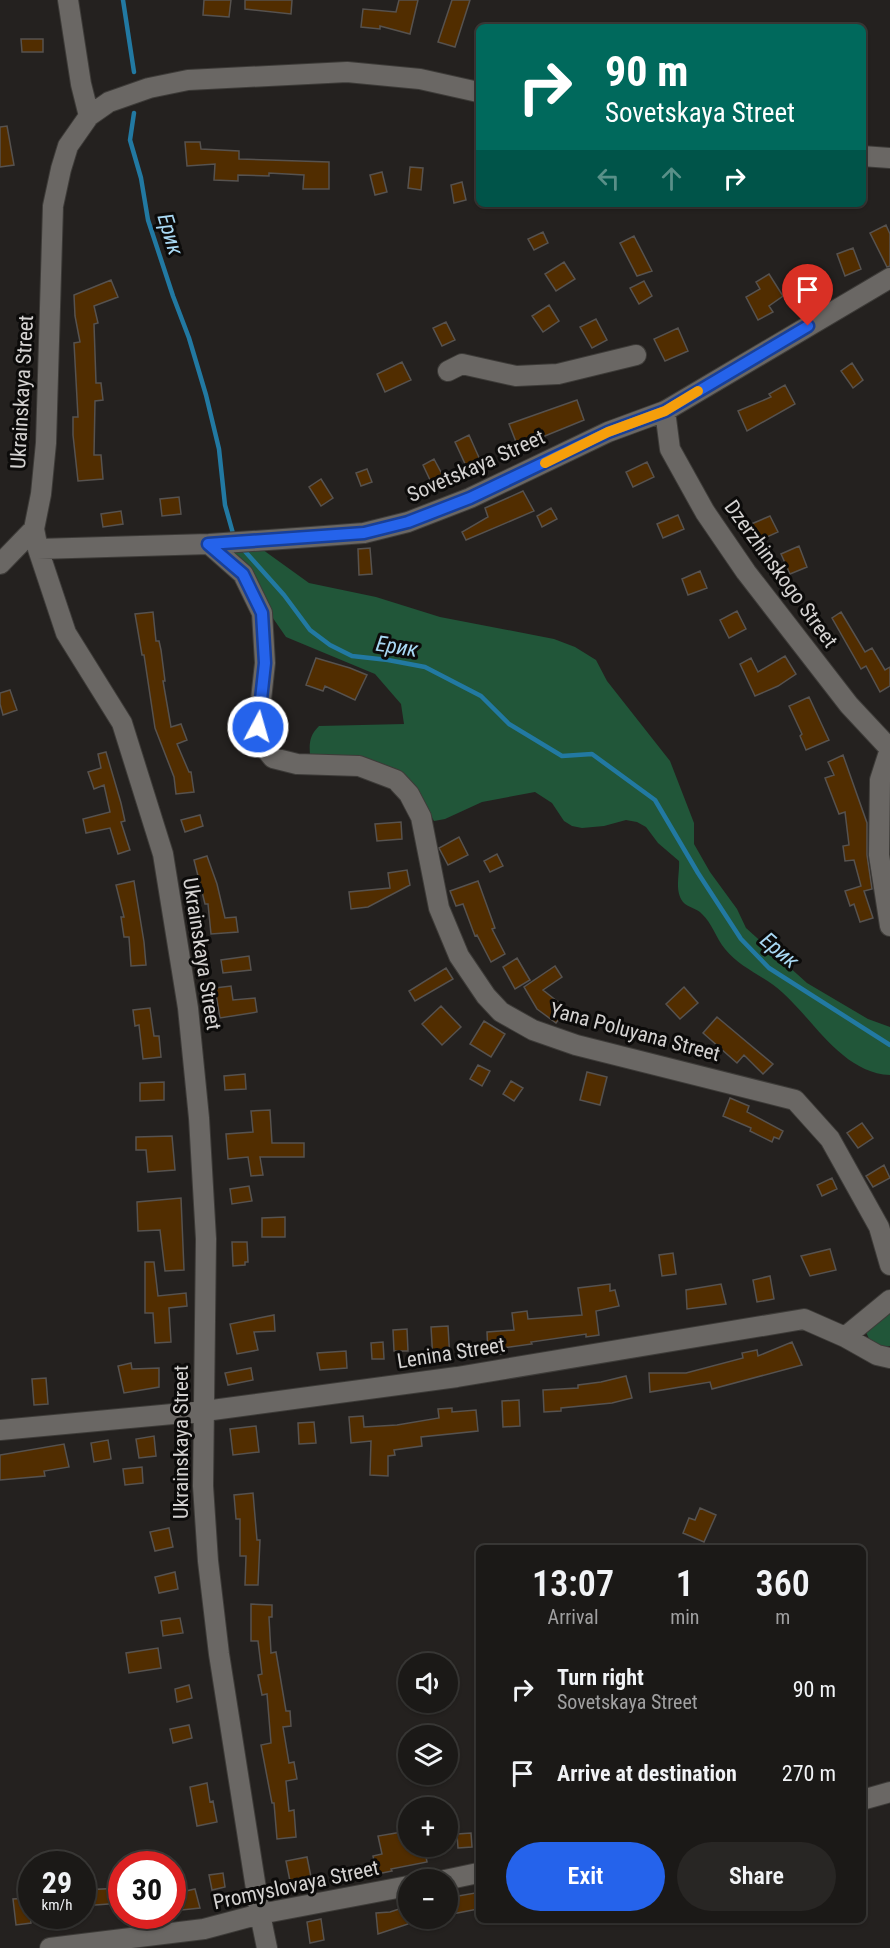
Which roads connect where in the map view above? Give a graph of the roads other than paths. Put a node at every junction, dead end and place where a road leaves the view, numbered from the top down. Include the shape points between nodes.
1 (68, 0) edge
2 (476, 92) edge
3 (89, 116) junction
4 (866, 156) edge
5 (890, 159) edge
6 (890, 278) edge
7 (636, 355) dead end
8 (448, 371) dead end
9 (665, 411) junction
10 (34, 529) junction
11 (208, 544) junction
12 (38, 549) junction
13 (0, 564) edge
14 (890, 749) edge
15 (890, 926) edge
16 (890, 1265) edge
17 (890, 1300) edge
18 (845, 1337) junction
19 (890, 1358) edge
20 (205, 1411) junction
21 (0, 1430) edge
22 (890, 1792) edge
23 (866, 1799) edge
24 (476, 1873) edge
25 (458, 1877) edge
26 (398, 1888) edge
27 (260, 1914) junction
28 (50, 1948) edge
29 (267, 1948) edge

1 - 3 street
2 - 3 street via 420,79 347,72 188,80 109,102
3 - 10 street, Ukrainskaya Street via 68,146 54,206 46,443
4 - 5 street
6 - 9 street, Sovetskaya Street
7 - 8 street via 558,374 516,376 462,364
9 - 11 street, Sovetskaya Street via 608,432 470,498 408,522 364,533
9 - 14 street, Dzerzhinskogo Street via 670,449 705,512 746,572 849,705
10 - 12 street, Ukrainskaya Street
10 - 13 street
11 - 12 street, Sovetskaya Street
11 - 16 street, Yana Poluyana Street via 243,574 262,613 265,663 260,742 273,758 297,764 359,766 396,780 409,794 421,817 440,908 459,956 486,996 501,1011 533,1030 576,1045 795,1100 830,1139 879,1227
12 - 20 street, Ukrainskaya Street via 66,633 122,723 163,854 188,1008 199,1118 206,1239
14 - 15 street via 880,780 879,855
17 - 18 street
18 - 19 street, Lenina Street
18 - 20 street, Lenina Street via 804,1319 457,1377
20 - 21 street, Lenina Street
20 - 27 street, Ukrainskaya Street via 202,1486 208,1562
22 - 23 street
24 - 25 street
26 - 27 street, Promyslovaya Street
27 - 28 street, Promyslovaya Street via 204,1929
27 - 29 street, Ukrainskaya Street

